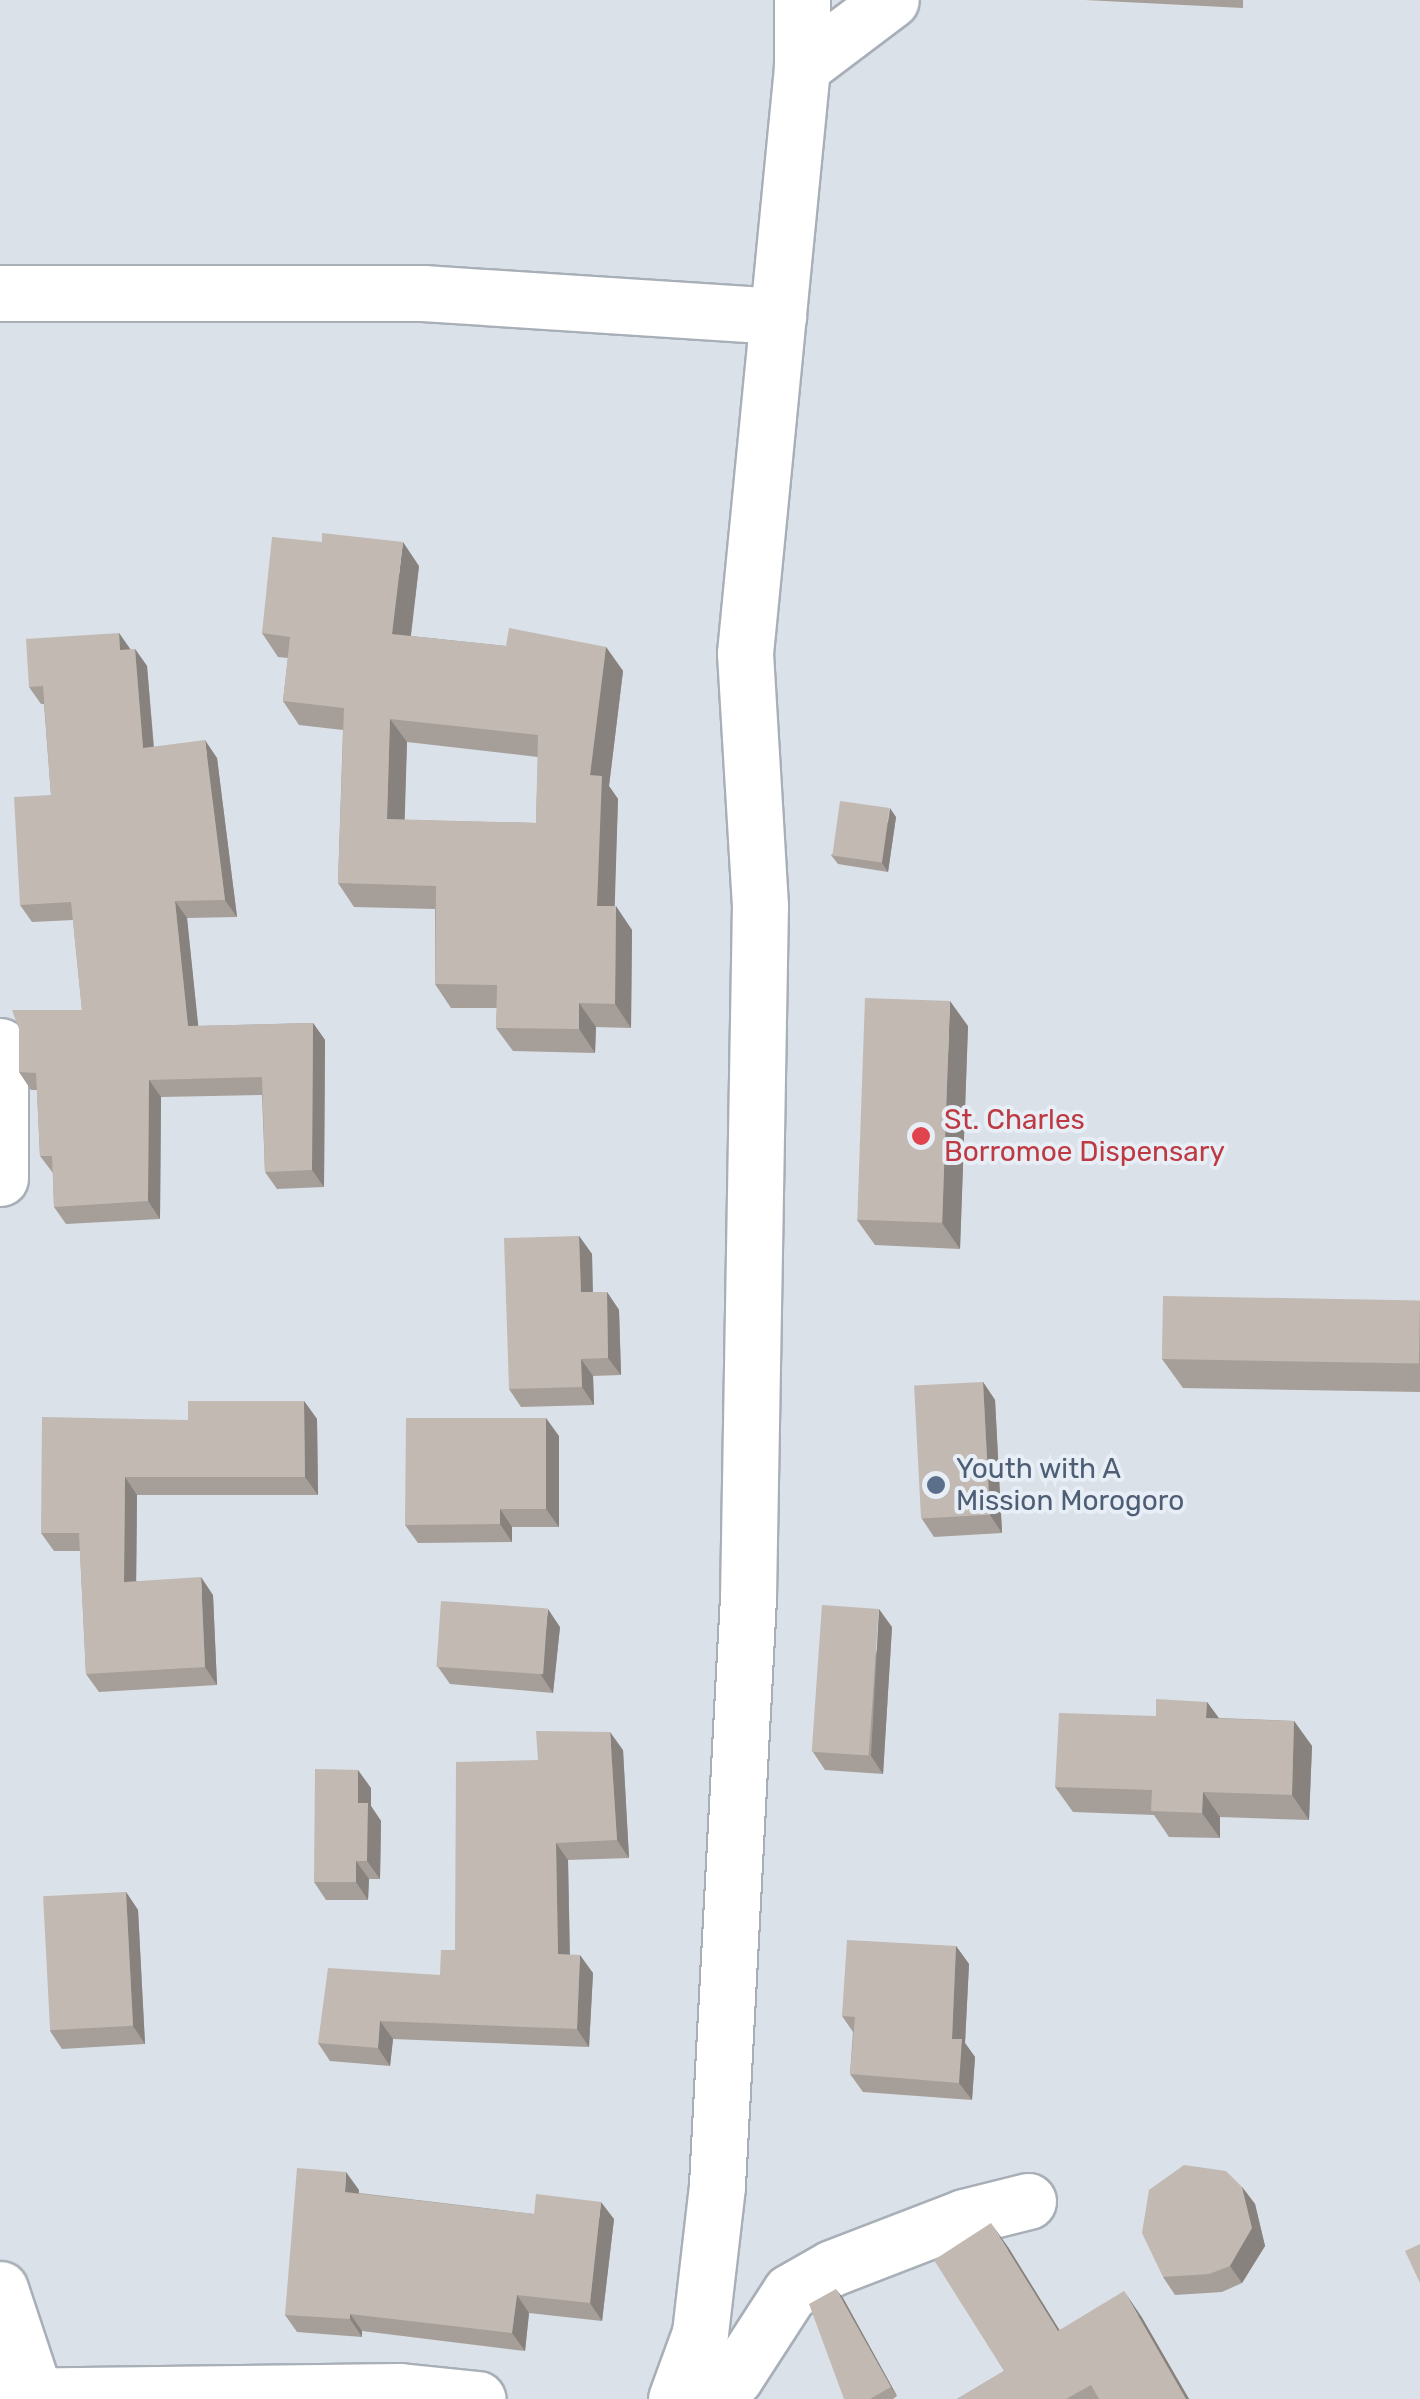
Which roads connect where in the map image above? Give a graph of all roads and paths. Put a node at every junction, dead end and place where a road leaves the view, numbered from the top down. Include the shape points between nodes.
1 (802, 0) edge
2 (891, 0) edge
3 (802, 67) junction
4 (0, 293) edge
5 (778, 316) junction
6 (0, 1046) edge
7 (0, 1178) edge
8 (1028, 2201) dead end
9 (0, 2289) edge
10 (18, 2395) edge
11 (478, 2399) edge
12 (676, 2399) edge
13 (709, 2399) edge

1 - 3 street
2 - 3 street
3 - 5 street
4 - 5 street via 423,293
5 - 12 street via 745,653 760,906 748,1598 717,2185 700,2333
6 - 7 street
8 - 13 street via 964,2217 832,2268 790,2292 735,2377
9 - 10 street
10 - 11 street via 400,2392

